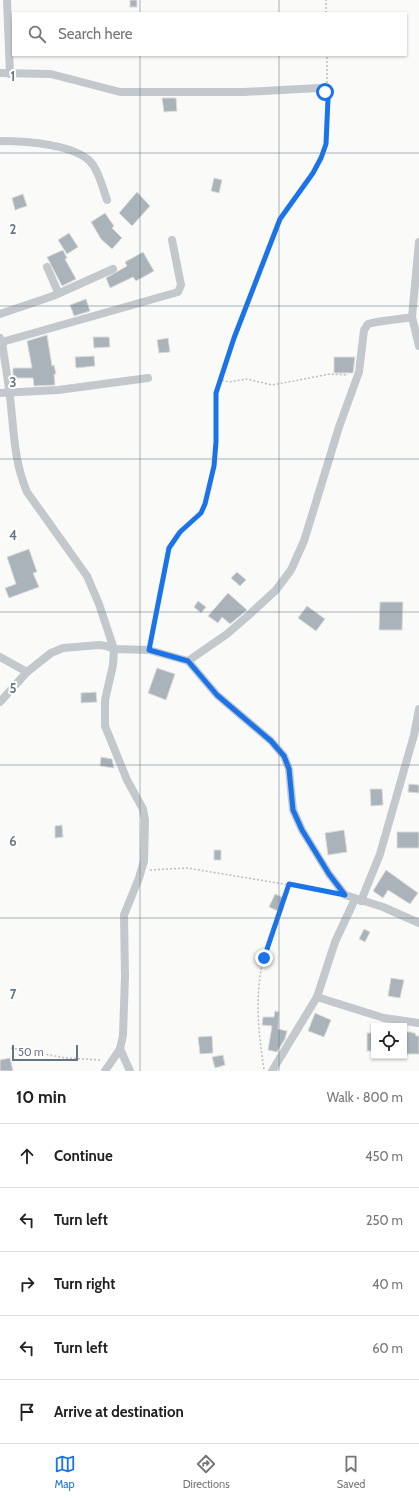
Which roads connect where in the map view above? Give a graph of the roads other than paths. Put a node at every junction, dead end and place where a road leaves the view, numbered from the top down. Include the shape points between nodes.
1 (7, 0) edge
2 (0, 73) edge
3 (10, 74) junction
4 (325, 92) road end
5 (0, 141) edge
6 (107, 200) dead end
7 (172, 240) dead end
8 (419, 242) edge
9 (47, 267) dead end
10 (113, 269) dead end
11 (58, 292) junction
12 (0, 314) edge
13 (412, 317) junction
14 (1, 340) edge
15 (419, 346) edge
16 (148, 378) dead end
17 (0, 393) edge
18 (9, 393) junction
19 (114, 649) junction
20 (0, 657) edge
21 (188, 661) junction
22 (27, 672) junction
23 (0, 702) edge
24 (419, 709) edge
25 (358, 900) junction
26 (419, 923) edge
27 (317, 997) junction
28 (419, 1023) edge
29 (120, 1049) junction
30 (104, 1071) edge
31 (130, 1071) edge
32 (272, 1071) edge

1 - 3 street
2 - 3 street
3 - 4 street via 51,74 120,92 244,92 319,88
5 - 6 street via 66,148 88,159 94,166
7 - 14 street via 181,285 178,292
8 - 13 street
9 - 11 street
10 - 11 street
11 - 12 street
13 - 15 street
13 - 21 street via 380,320 368,324 362,337 358,376 339,427 304,541 290,570 276,590 250,614 227,634
14 - 18 street
16 - 18 street via 58,390
17 - 18 street
18 - 19 street via 21,479 27,492 87,576
19 - 21 street via 149,650
19 - 22 street via 99,645 63,648 51,653
19 - 29 street via 105,700 105,726 127,780 143,809 146,839 142,870 124,915 125,1007
20 - 22 street
21 - 25 street via 217,695 271,741 284,756 289,769 293,810 302,830 345,895
22 - 23 street
24 - 25 street via 380,854
25 - 26 street via 383,907
25 - 27 street via 335,942
27 - 28 street via 384,1018
27 - 32 street
29 - 30 street
29 - 31 street

